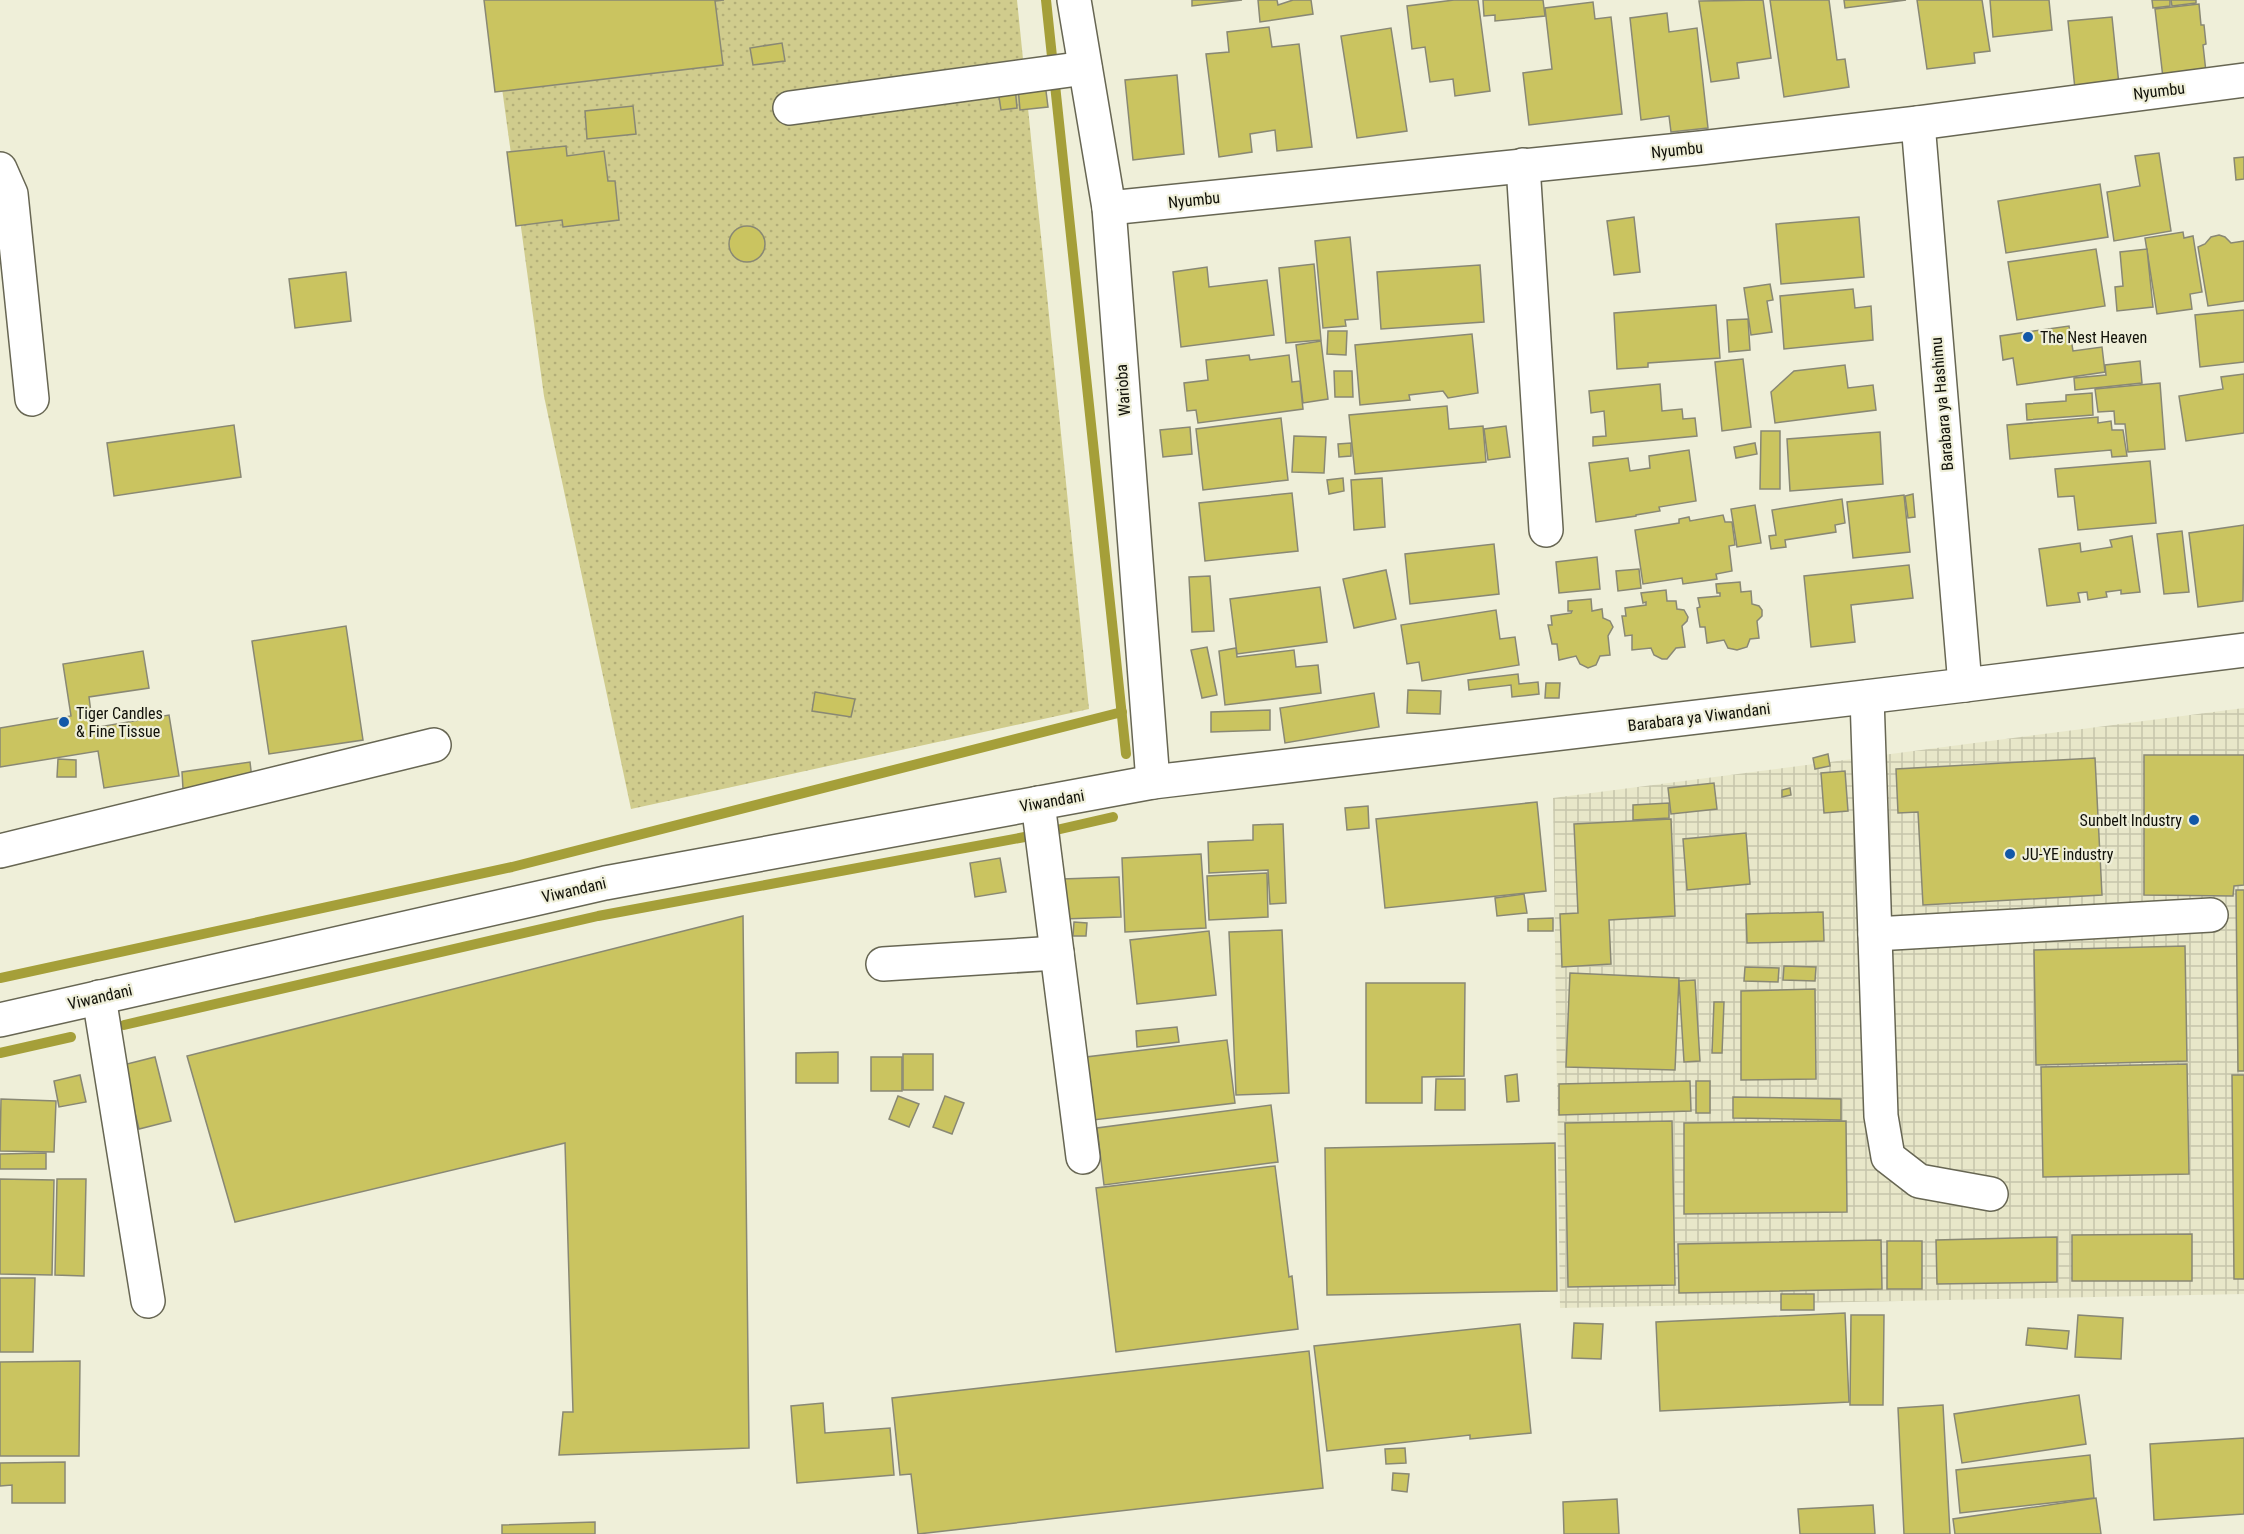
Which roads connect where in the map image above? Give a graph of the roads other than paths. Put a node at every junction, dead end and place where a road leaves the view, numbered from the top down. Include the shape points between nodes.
1 (1074, 0) edge
2 (1086, 68) junction
3 (2244, 80) edge
4 (790, 108) dead end
5 (1918, 123) junction
6 (1523, 165) junction
7 (0, 169) edge
8 (1109, 208) junction
9 (32, 399) dead end
10 (1546, 530) dead end
11 (2244, 650) edge
12 (1965, 686) junction
13 (1867, 697) junction
14 (434, 745) dead end
15 (1153, 782) junction
16 (1038, 803) junction
17 (0, 850) edge
18 (2211, 915) dead end
19 (1875, 934) junction
20 (1057, 953) junction
21 (883, 964) dead end
22 (99, 997) junction
23 (0, 1020) edge
24 (1083, 1158) dead end
25 (1991, 1194) dead end
26 (148, 1301) dead end

1 - 2 street, Warioba
2 - 4 street
2 - 8 street, Warioba
3 - 5 street, Nyumbu
5 - 6 street, Nyumbu
5 - 12 street, Barabara ya Hashimu
6 - 8 street, Nyumbu
6 - 10 street
7 - 9 street via 11,194
8 - 15 street, Warioba
11 - 12 street, Barabara ya Viwandani
12 - 13 street, Barabara ya Viwandani
13 - 15 street, Barabara ya Viwandani
13 - 19 street
14 - 17 street
15 - 16 street, Viwandani
16 - 20 street
16 - 22 street, Viwandani via 605,883
18 - 19 street
19 - 25 street via 1881,1116 1888,1156 1919,1181
20 - 21 street
20 - 24 street
22 - 23 street, Viwandani
22 - 26 street

